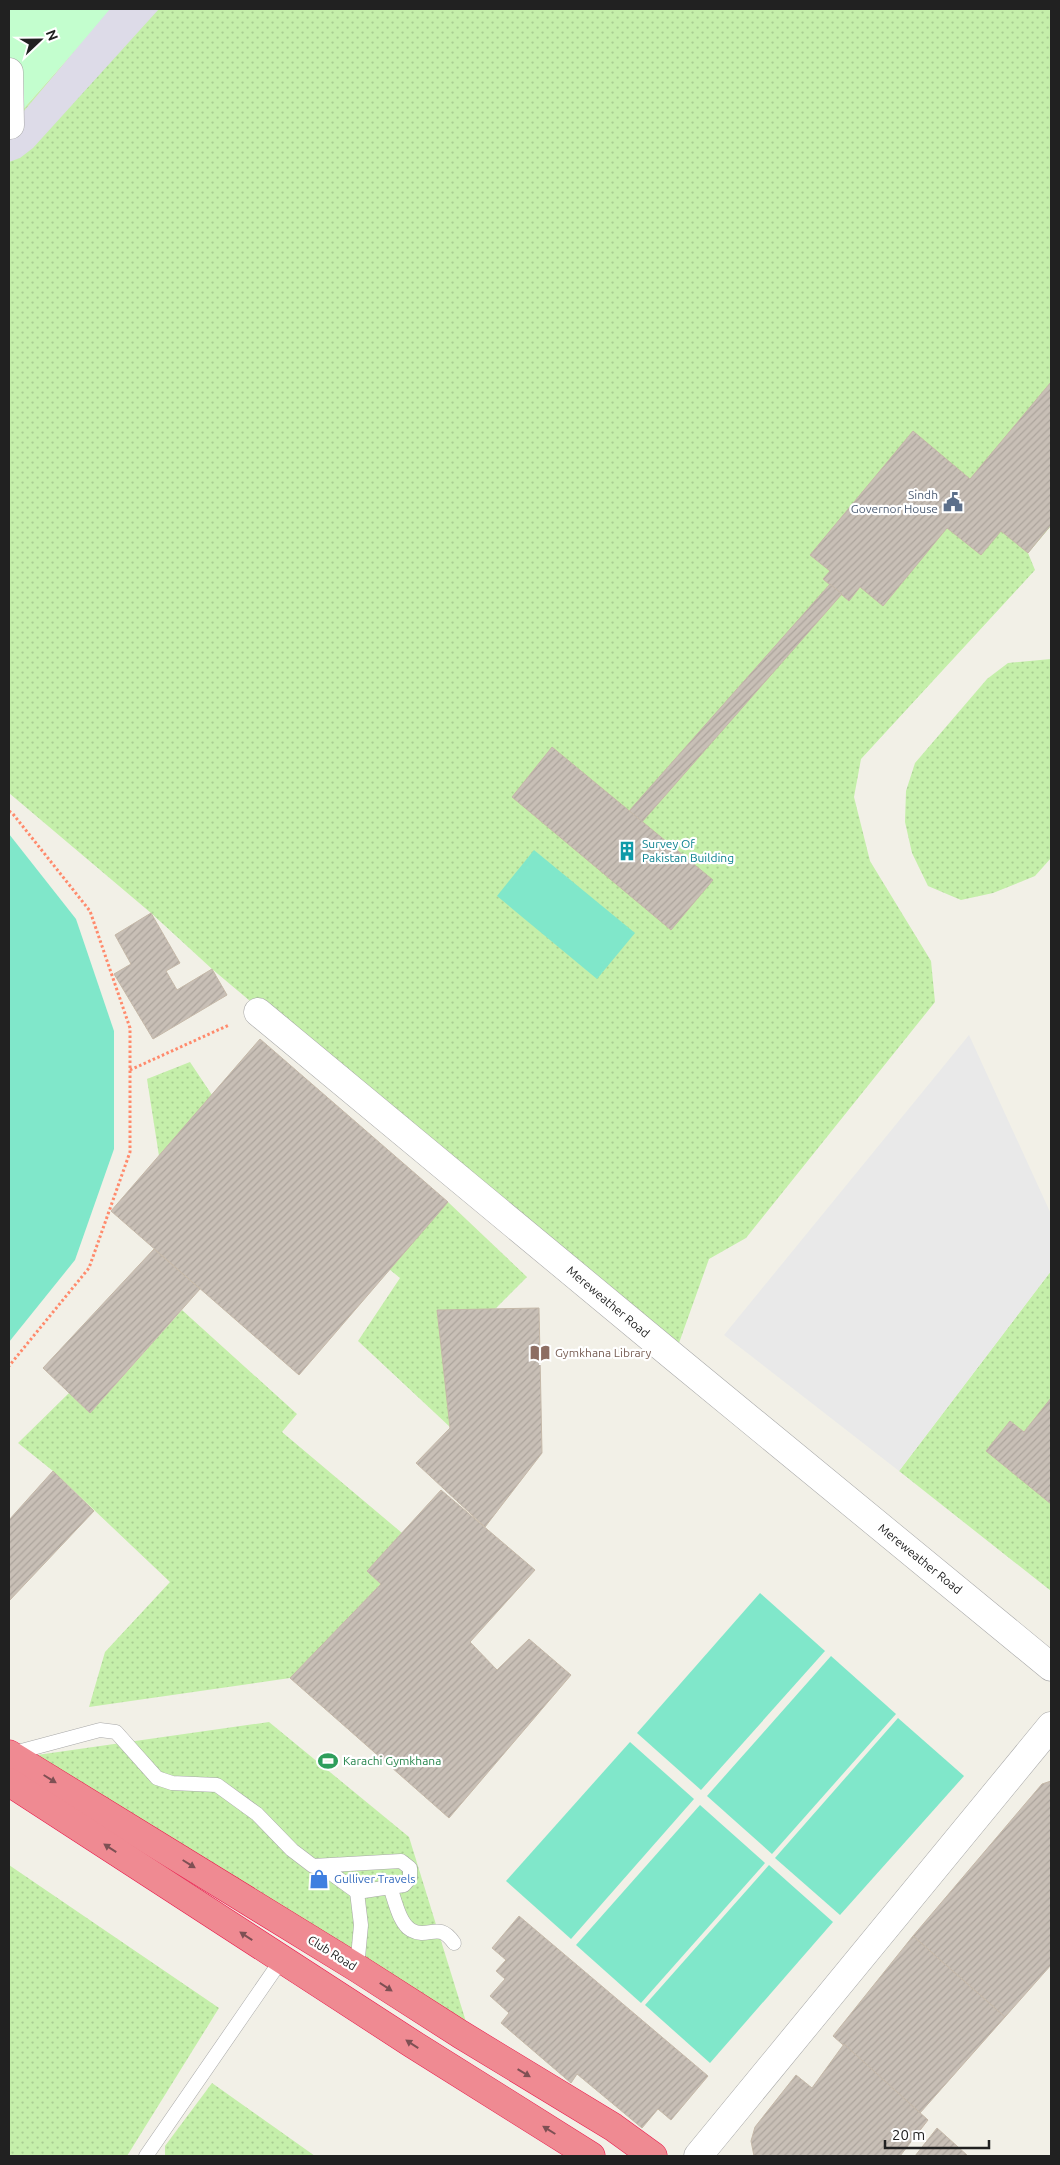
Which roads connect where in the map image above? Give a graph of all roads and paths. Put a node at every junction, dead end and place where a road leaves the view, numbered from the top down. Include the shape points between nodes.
1 (9, 72) edge
2 (9, 125) edge
3 (9, 811) edge
4 (258, 1012) joint
5 (130, 1070) junction
6 (9, 1366) edge
7 (1051, 1667) edge
8 (1051, 1726) edge
9 (9, 1754) edge
10 (9, 1782) edge
11 (321, 1866) junction
12 (390, 1888) junction
13 (356, 1892) junction
14 (454, 1942) dead end
15 (282, 1959) junction
16 (357, 1968) junction
17 (146, 2156) edge
18 (591, 2156) edge
19 (653, 2156) edge
20 (698, 2156) edge

1 - 2 street
3 - 5 path via 90,911 130,1028
4 - 5 path
4 - 7 street, Mereweather Road
5 - 6 path via 130,1152 89,1268
8 - 20 street
9 - 11 lane via 100,1730 116,1732 157,1778 172,1783 217,1785 257,1814 292,1850 313,1866
9 -> 16 highway, Club Road
15 -> 10 highway
11 - 12 lane via 401,1862 410,1868 410,1878 404,1885
11 - 13 lane
12 - 13 lane
12 - 14 lane via 410,1930 443,1931
13 - 16 lane via 361,1925
15 - 17 lane
18 -> 15 highway
16 -> 19 highway, Club Road

